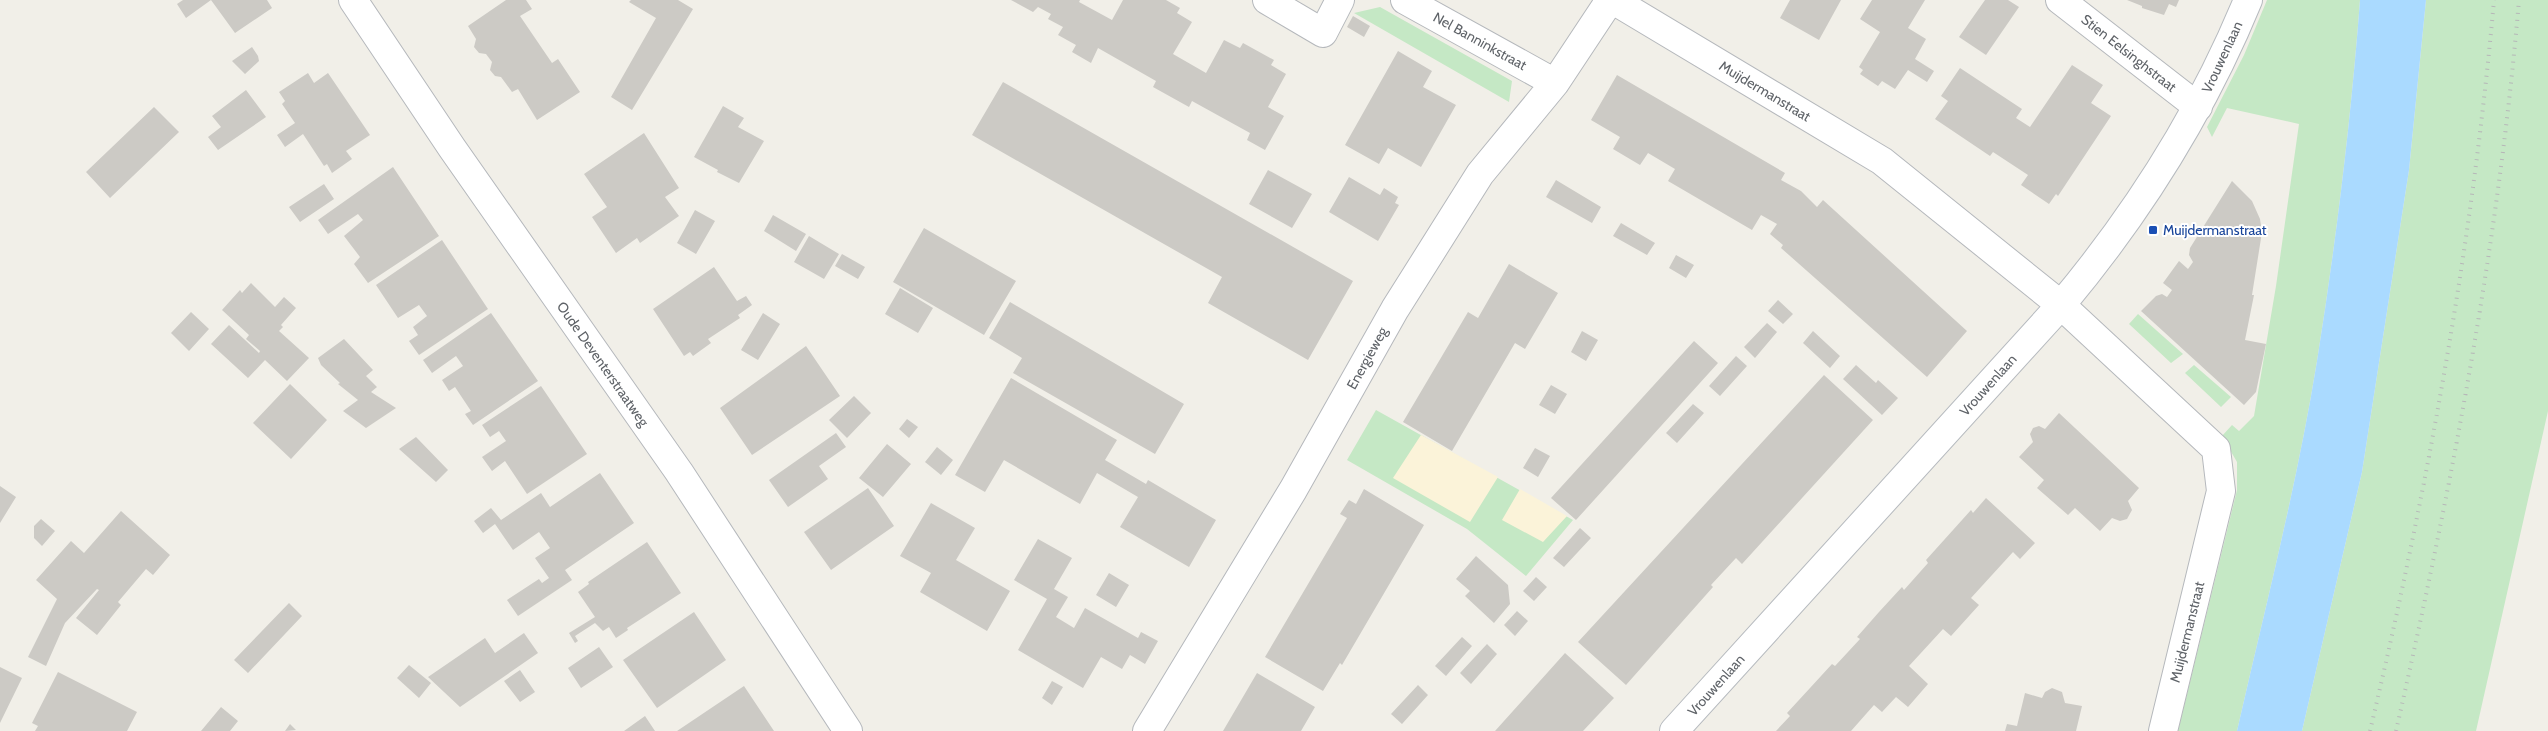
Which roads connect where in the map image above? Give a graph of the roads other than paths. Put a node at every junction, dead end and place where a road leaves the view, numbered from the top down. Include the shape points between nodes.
1 (353, 0) edge
2 (1267, 0) edge
3 (1340, 0) edge
4 (1405, 0) edge
5 (1612, 0) edge
6 (2060, 0) edge
7 (2248, 0) edge
8 (1555, 83) junction
9 (2198, 107) junction
10 (2061, 305) junction
11 (848, 731) edge
12 (1148, 731) edge
13 (1674, 731) edge
14 (2163, 731) edge

1 - 11 street, Oude Deventerstraatweg via 452,148 679,472
2 - 3 street via 1324,33
4 - 8 street, Nel Banninkstraat
5 - 8 street, Energieweg
5 - 10 street, Muijdermanstraat via 1882,161
6 - 9 street, Stien Eelsinghstraat
7 - 9 street, Vrouwenlaan
8 - 12 street, Energieweg via 1480,174 1400,300 1293,490
9 - 10 street, Vrouwenlaan via 2121,231
10 - 13 street, Vrouwenlaan
10 - 14 street, Muijdermanstraat via 2216,449 2221,491

